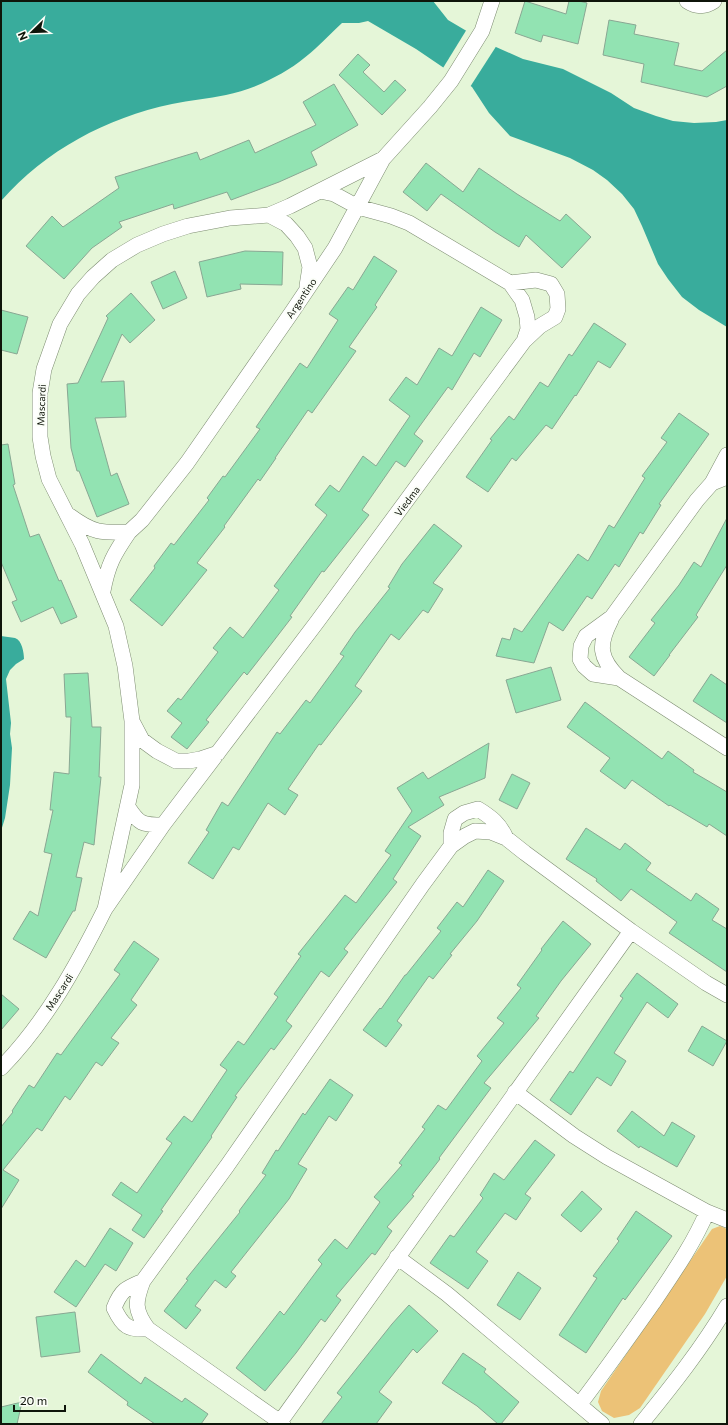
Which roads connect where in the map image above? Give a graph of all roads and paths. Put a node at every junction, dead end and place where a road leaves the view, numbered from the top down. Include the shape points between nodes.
1 (492, 1) edge
2 (686, 1) edge
3 (714, 1) edge
4 (383, 158) junction
5 (320, 190) junction
6 (358, 207) junction
7 (269, 215) junction
8 (510, 283) junction
9 (306, 290) junction
10 (524, 341) junction
11 (727, 455) edge
12 (727, 477) edge
13 (712, 483) junction
14 (66, 513) junction
15 (130, 532) junction
16 (103, 591) junction
17 (612, 617) junction
18 (619, 678) junction
19 (132, 721) junction
20 (727, 748) edge
21 (157, 751) junction
22 (218, 753) junction
23 (176, 761) junction
24 (132, 768) junction
25 (188, 792) junction
26 (128, 807) junction
27 (163, 825) junction
28 (506, 838) junction
29 (451, 846) junction
30 (105, 908) junction
31 (631, 931) junction
32 (727, 995) edge
33 (1, 1068) edge
34 (515, 1092) junction
35 (707, 1212) junction
36 (727, 1220) edge
37 (397, 1257) junction
38 (143, 1281) junction
39 (727, 1306) edge
40 (148, 1329) junction
41 (580, 1404) junction
42 (281, 1423) edge
43 (602, 1424) edge
44 (641, 1424) edge

1 - 4 street via 482,31 452,81
2 - 3 street via 696,6 706,6
4 - 5 street
4 - 6 street, Argentino
5 - 6 street via 334,194
5 - 7 street
6 - 8 street via 409,224
6 - 9 street, Argentino via 335,248
7 - 9 street via 286,224 305,248 310,267
7 - 14 street, Mascardi via 230,218 163,234 137,245 112,260 78,294 60,324 44,369 40,394 40,437 43,456 49,479
8 - 10 street via 522,300 527,317 528,329
8 - 10 street, Viedma via 536,280 551,284 558,294 555,317 540,326
9 - 15 street, Argentino via 187,463
10 - 22 street, Viedma
11 - 13 street
12 - 13 street
13 - 17 street
14 - 15 street via 96,532
14 - 16 street, Mascardi
15 - 16 street, Argentino via 114,553
16 - 19 street, Mascardi via 116,626 125,666
17 - 18 street via 602,645 604,659
17 - 18 street via 586,636 581,646 580,659 593,674
18 - 20 street
19 - 21 street via 142,740
19 - 24 street
21 - 23 street
21 - 24 street via 140,756
22 - 23 street via 200,759
22 - 25 street, Viedma
23 - 25 street via 187,770 190,779
24 - 26 street
25 - 27 street
26 - 27 street via 136,819 146,825
26 - 30 street
27 - 30 street
28 - 29 street via 491,832 475,831
28 - 29 street via 501,828 478,809 455,819
28 - 31 street via 524,854
29 - 38 street
30 - 33 street, Mascardi via 59,995
31 - 32 street
31 - 34 street
34 - 35 street via 607,1157
34 - 37 street
35 - 36 street
35 - 41 street via 684,1258 610,1366
37 - 41 street via 447,1294
37 - 42 street
38 - 40 street via 137,1296 137,1311
38 - 40 street via 127,1287 119,1296 114,1308 125,1326 136,1330
39 - 44 street via 686,1369
40 - 42 street
41 - 43 street

